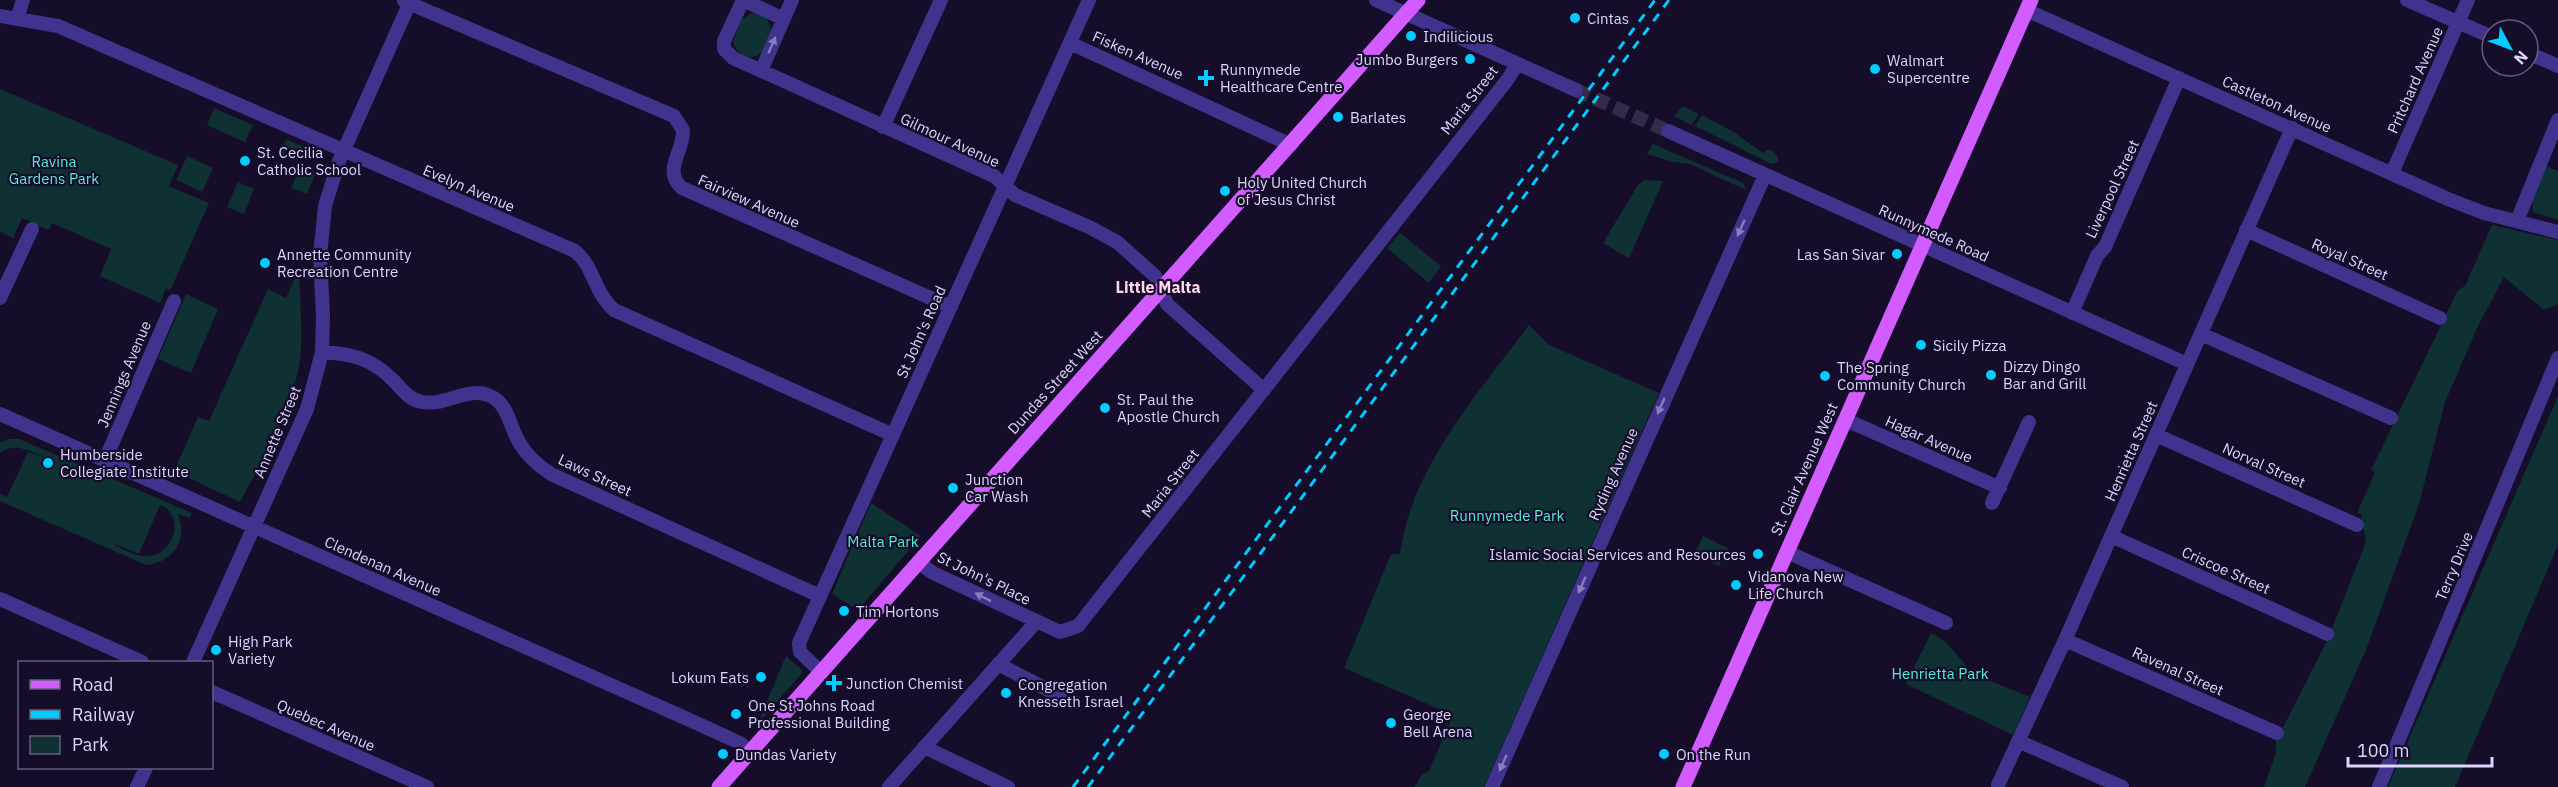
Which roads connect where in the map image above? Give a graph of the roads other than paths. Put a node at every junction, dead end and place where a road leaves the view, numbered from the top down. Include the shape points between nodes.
1 (23, 0) edge
2 (743, 0) edge
3 (792, 0) edge
4 (941, 0) edge
5 (1089, 0) edge
6 (1376, 0) edge
7 (1418, 0) edge
8 (2407, 0) edge
9 (2468, 0) edge
10 (408, 1) edge
11 (2029, 5) edge
12 (1406, 14) junction
13 (0, 16) edge
14 (17, 19) junction
15 (784, 19) junction
16 (2458, 23) junction
17 (2480, 32) edge
18 (1070, 43) junction
19 (2540, 58) edge
20 (1517, 64) junction
21 (2558, 66) edge
22 (761, 71) junction
23 (2180, 78) junction
24 (1576, 90) tunnel mouth
25 (2558, 120) edge
26 (883, 127) junction
27 (2292, 128) junction
28 (1668, 131) tunnel mouth
29 (1291, 145) junction
30 (344, 151) junction
31 (2392, 173) junction
32 (1764, 175) junction
33 (1005, 186) junction
34 (2517, 221) junction
35 (32, 229) dead end
36 (2246, 230) junction
37 (2558, 232) edge
38 (1922, 246) junction
39 (1160, 291) junction
40 (0, 298) edge
41 (174, 301) dead end
42 (951, 307) junction
43 (2072, 313) junction
44 (2440, 318) dead end
45 (2201, 334) junction
46 (322, 352) junction
47 (2558, 358) edge
48 (2187, 364) junction
49 (1264, 390) junction
50 (0, 414) edge
51 (2391, 418) dead end
52 (1846, 420) junction
53 (2029, 422) dead end
54 (893, 435) junction
55 (2156, 435) junction
56 (105, 460) junction
57 (2000, 488) junction
58 (1992, 503) dead end
59 (2357, 525) dead end
60 (254, 526) junction
61 (2111, 536) junction
62 (1787, 552) junction
63 (918, 562) junction
64 (820, 596) junction
65 (0, 599) edge
66 (1036, 622) junction
67 (1946, 623) dead end
68 (2326, 634) dead end
69 (2065, 640) junction
70 (138, 661) edge
71 (194, 661) edge
72 (998, 664) junction
73 (821, 672) junction
74 (213, 692) edge
75 (1062, 696) dead end
76 (2277, 733) dead end
77 (2018, 741) junction
78 (924, 747) junction
79 (750, 752) junction
80 (146, 769) edge
81 (726, 785) edge
82 (1998, 785) dead end
83 (1494, 786) edge
84 (137, 787) edge
85 (427, 787) edge
86 (889, 787) edge
87 (1008, 787) edge
88 (1683, 787) edge
89 (2122, 787) edge
90 (2379, 787) edge

1 - 14 street
2 - 15 street, Gilmour Avenue
2 - 22 street, Gilmour Avenue via 723,47 733,58
3 - 15 street
4 - 26 street
5 - 18 street, St John's Road
6 - 12 street
7 - 12 main road, Dundas Street West
8 - 16 street
9 - 16 street, Pritchard Avenue
10 - 30 street, Annette Street
10 - 42 street, Fairview Avenue via 674,116 683,130 673,171 682,188
11 - 23 street, Castleton Avenue
11 - 38 main road, St. Clair Avenue West
12 - 20 street
12 - 29 main road, Dundas Street West
13 - 14 street, Evelyn Avenue
14 - 30 street, Evelyn Avenue via 58,26
22 -> 15 street
16 - 17 street
16 - 31 street, Pritchard Avenue
18 - 29 street, Fisken Avenue
18 - 33 street, St John's Road
19 - 21 street
20 - 24 street
20 - 49 street, Maria Street
22 - 26 street, Gilmour Avenue
23 - 27 street, Castleton Avenue
23 - 43 street, Liverpool Street
25 - 34 street
26 - 33 street, Gilmour Avenue via 994,176
27 - 31 street, Castleton Avenue
27 - 36 street, Henrietta Street
28 - 32 street, Runnymede Road
29 - 39 main road, Dundas Street West
30 - 46 street, Annette Street via 329,190 321,232
30 - 54 street, Evelyn Avenue via 575,251 585,260 602,299 614,310
31 - 34 street, Castleton Avenue via 2484,213
32 - 38 street, Runnymede Road
32 -> 83 street, Ryding Avenue
33 - 39 street, Gilmour Avenue via 1015,195 1117,242 1155,276
33 - 42 street, St John's Road
34 - 37 street, Castleton Avenue
35 - 40 street
36 - 44 street, Royal Street
36 - 45 street, Henrietta Street
38 - 43 street, Runnymede Road
38 - 52 main road, St. Clair Avenue West
39 - 49 street, Gilmour Avenue via 1167,304
39 - 63 main road, Dundas Street West
41 - 56 street, Jennings Avenue
42 - 54 street, St John's Road
43 - 48 street, Runnymede Road
45 - 48 street, Henrietta Street
45 - 51 street
46 - 60 street, Annette Street via 307,409
46 - 64 street, Laws Street via 358,357 419,402 472,393 490,396 504,408 524,450 551,474
47 - 90 street, Terry Drive
48 - 55 street, Henrietta Street
49 - 66 street, Maria Street via 1078,626 1060,632
50 - 56 street, Clendenan Avenue
52 - 57 street, Hagar Avenue
52 - 62 main road, St. Clair Avenue West
53 - 57 street
54 - 64 street, St John's Road
55 - 59 street, Norval Street
55 - 61 street, Henrietta Street
56 - 60 street, Clendenan Avenue
57 - 58 street
60 - 71 street, Annette Street
60 - 79 street, Clendenan Avenue via 740,743
61 - 68 street, Criscoe Street
61 - 69 street, Henrietta Street
62 - 67 street
62 - 88 main road, St. Clair Avenue West
66 -> 63 street, St John's Place via 933,573
63 - 73 main road, Dundas Street West
64 - 73 street, St John's Road via 799,643 800,652
65 - 70 street
66 - 72 street
69 - 76 street, Ravenal Street
69 - 77 street, Henrietta Street
72 - 75 street
72 - 78 street
73 - 79 main road, Dundas Street West
74 - 85 street, Quebec Avenue
77 - 82 street, Henrietta Street
77 - 89 street
78 - 86 street
78 - 87 street
79 - 81 main road, Dundas Street West
80 - 84 street

